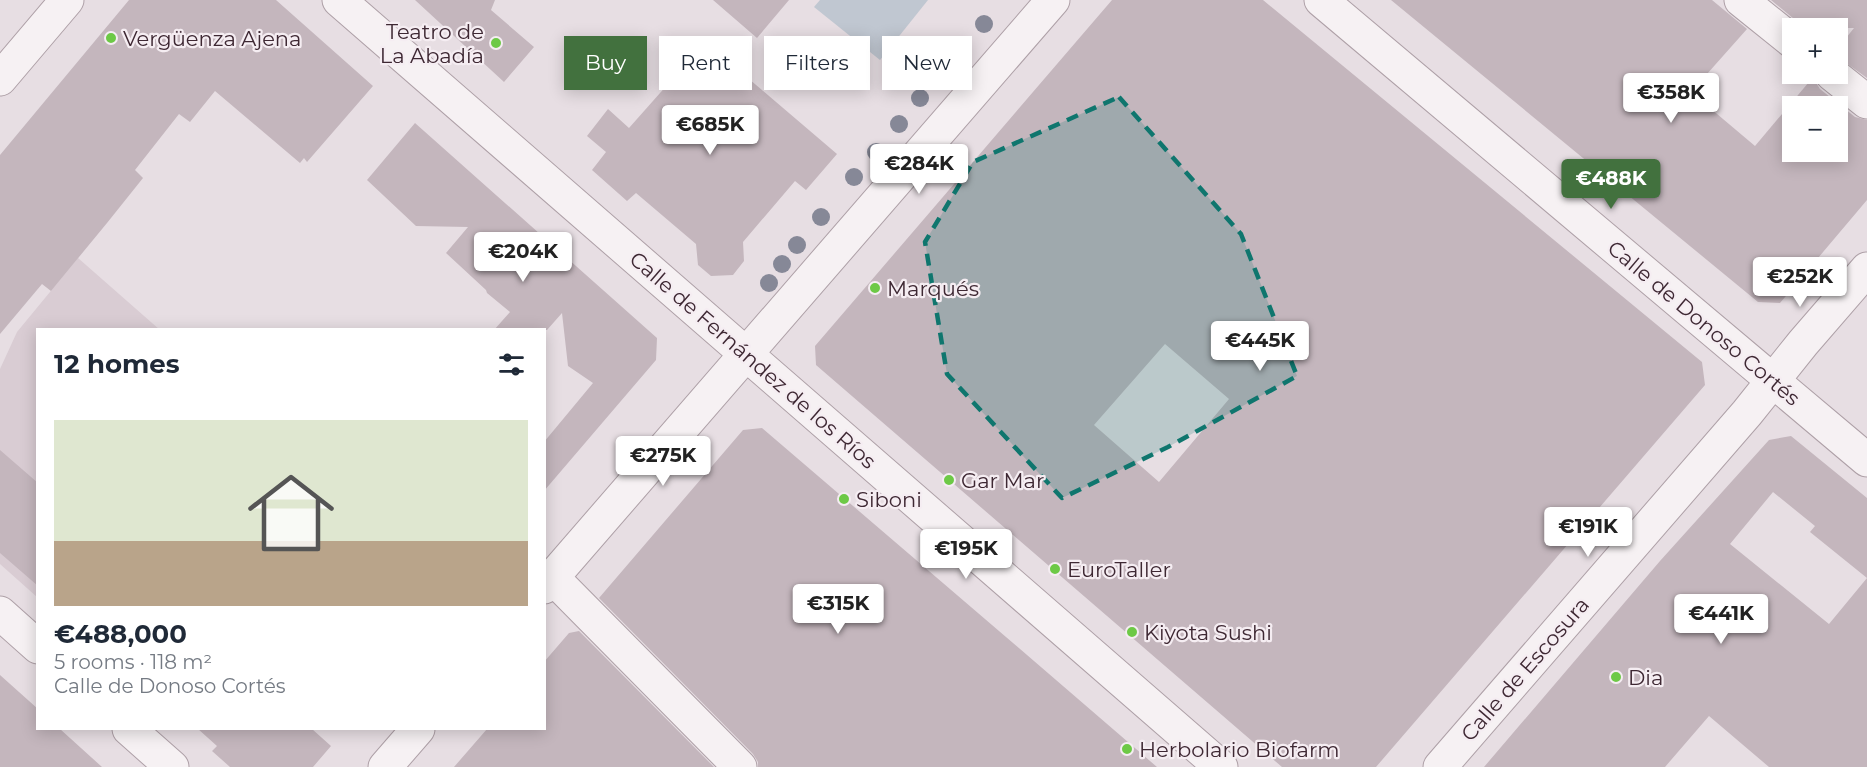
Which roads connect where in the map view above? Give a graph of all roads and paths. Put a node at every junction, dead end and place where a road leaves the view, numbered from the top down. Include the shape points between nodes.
1 (67, 0) edge
2 (339, 0) edge
3 (1053, 0) edge
4 (1321, 0) edge
5 (1742, 0) edge
6 (1782, 33) edge
7 (0, 79) edge
8 (1844, 84) edge
9 (1867, 102) edge
10 (1867, 269) edge
11 (745, 354) junction
12 (1773, 380) junction
13 (1867, 460) edge
14 (549, 582) edge
15 (0, 613) edge
16 (36, 645) edge
17 (130, 730) edge
18 (417, 730) edge
19 (172, 767) edge
20 (385, 767) edge
21 (740, 767) edge
22 (1221, 767) edge
23 (1440, 767) edge

1 - 7 street
2 - 11 street, Calle de Fernández de los Ríos
3 - 11 street
4 - 12 street, Calle de Donoso Cortés
5 - 6 street
8 - 9 street
10 - 12 street, Calle de Escosura
11 - 14 street
11 - 22 street, Calle de Fernández de los Ríos
12 - 13 street, Calle de Donoso Cortés
12 - 23 street, Calle de Escosura
14 - 21 street
15 - 16 street
17 - 19 street
18 - 20 street

